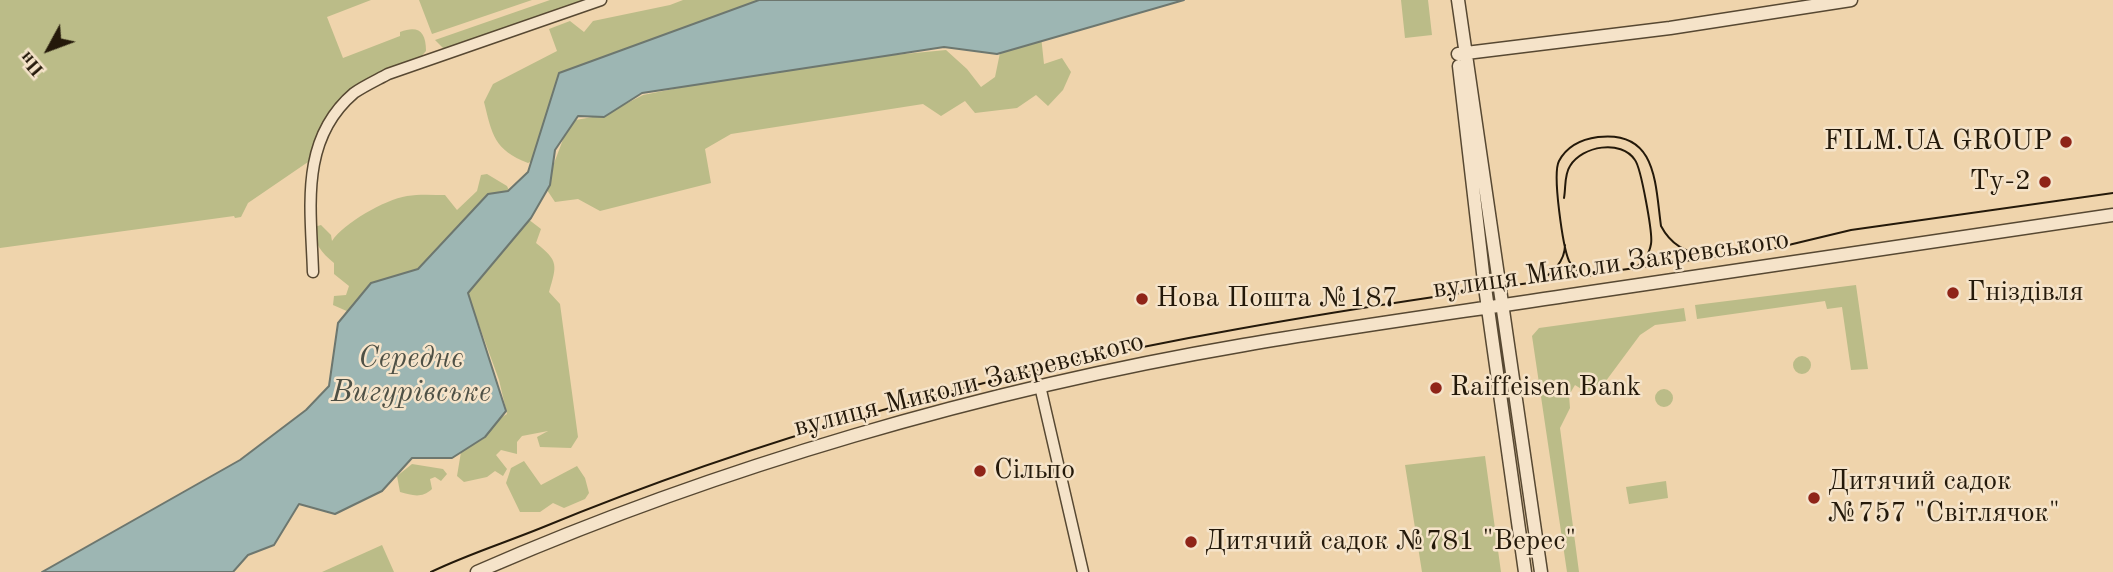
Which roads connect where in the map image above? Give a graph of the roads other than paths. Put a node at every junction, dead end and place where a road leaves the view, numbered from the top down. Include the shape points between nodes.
1 (601, 0) edge
2 (1450, 0) edge
3 (1458, 0) edge
4 (1851, 0) edge
5 (1461, 54) junction
6 (2113, 215) edge
7 (313, 272) dead end
8 (1503, 306) junction
9 (1488, 307) junction
10 (1040, 386) junction
11 (477, 572) edge
12 (1083, 572) edge
13 (1525, 572) edge
14 (1541, 572) edge

1 - 7 street via 388,74 355,93 319,141 312,168
2 - 5 street
3 - 5 street
4 - 5 street
5 - 8 street
5 - 9 street
6 - 8 street, вулиця Миколи Закревського
8 - 9 street, вулиця Миколи Закревського
8 - 14 street
9 - 10 street, вулиця Миколи Закревського via 1242,345
9 - 13 street
10 - 11 street, вулиця Миколи Закревського via 892,424 727,477 606,519
10 - 12 street

